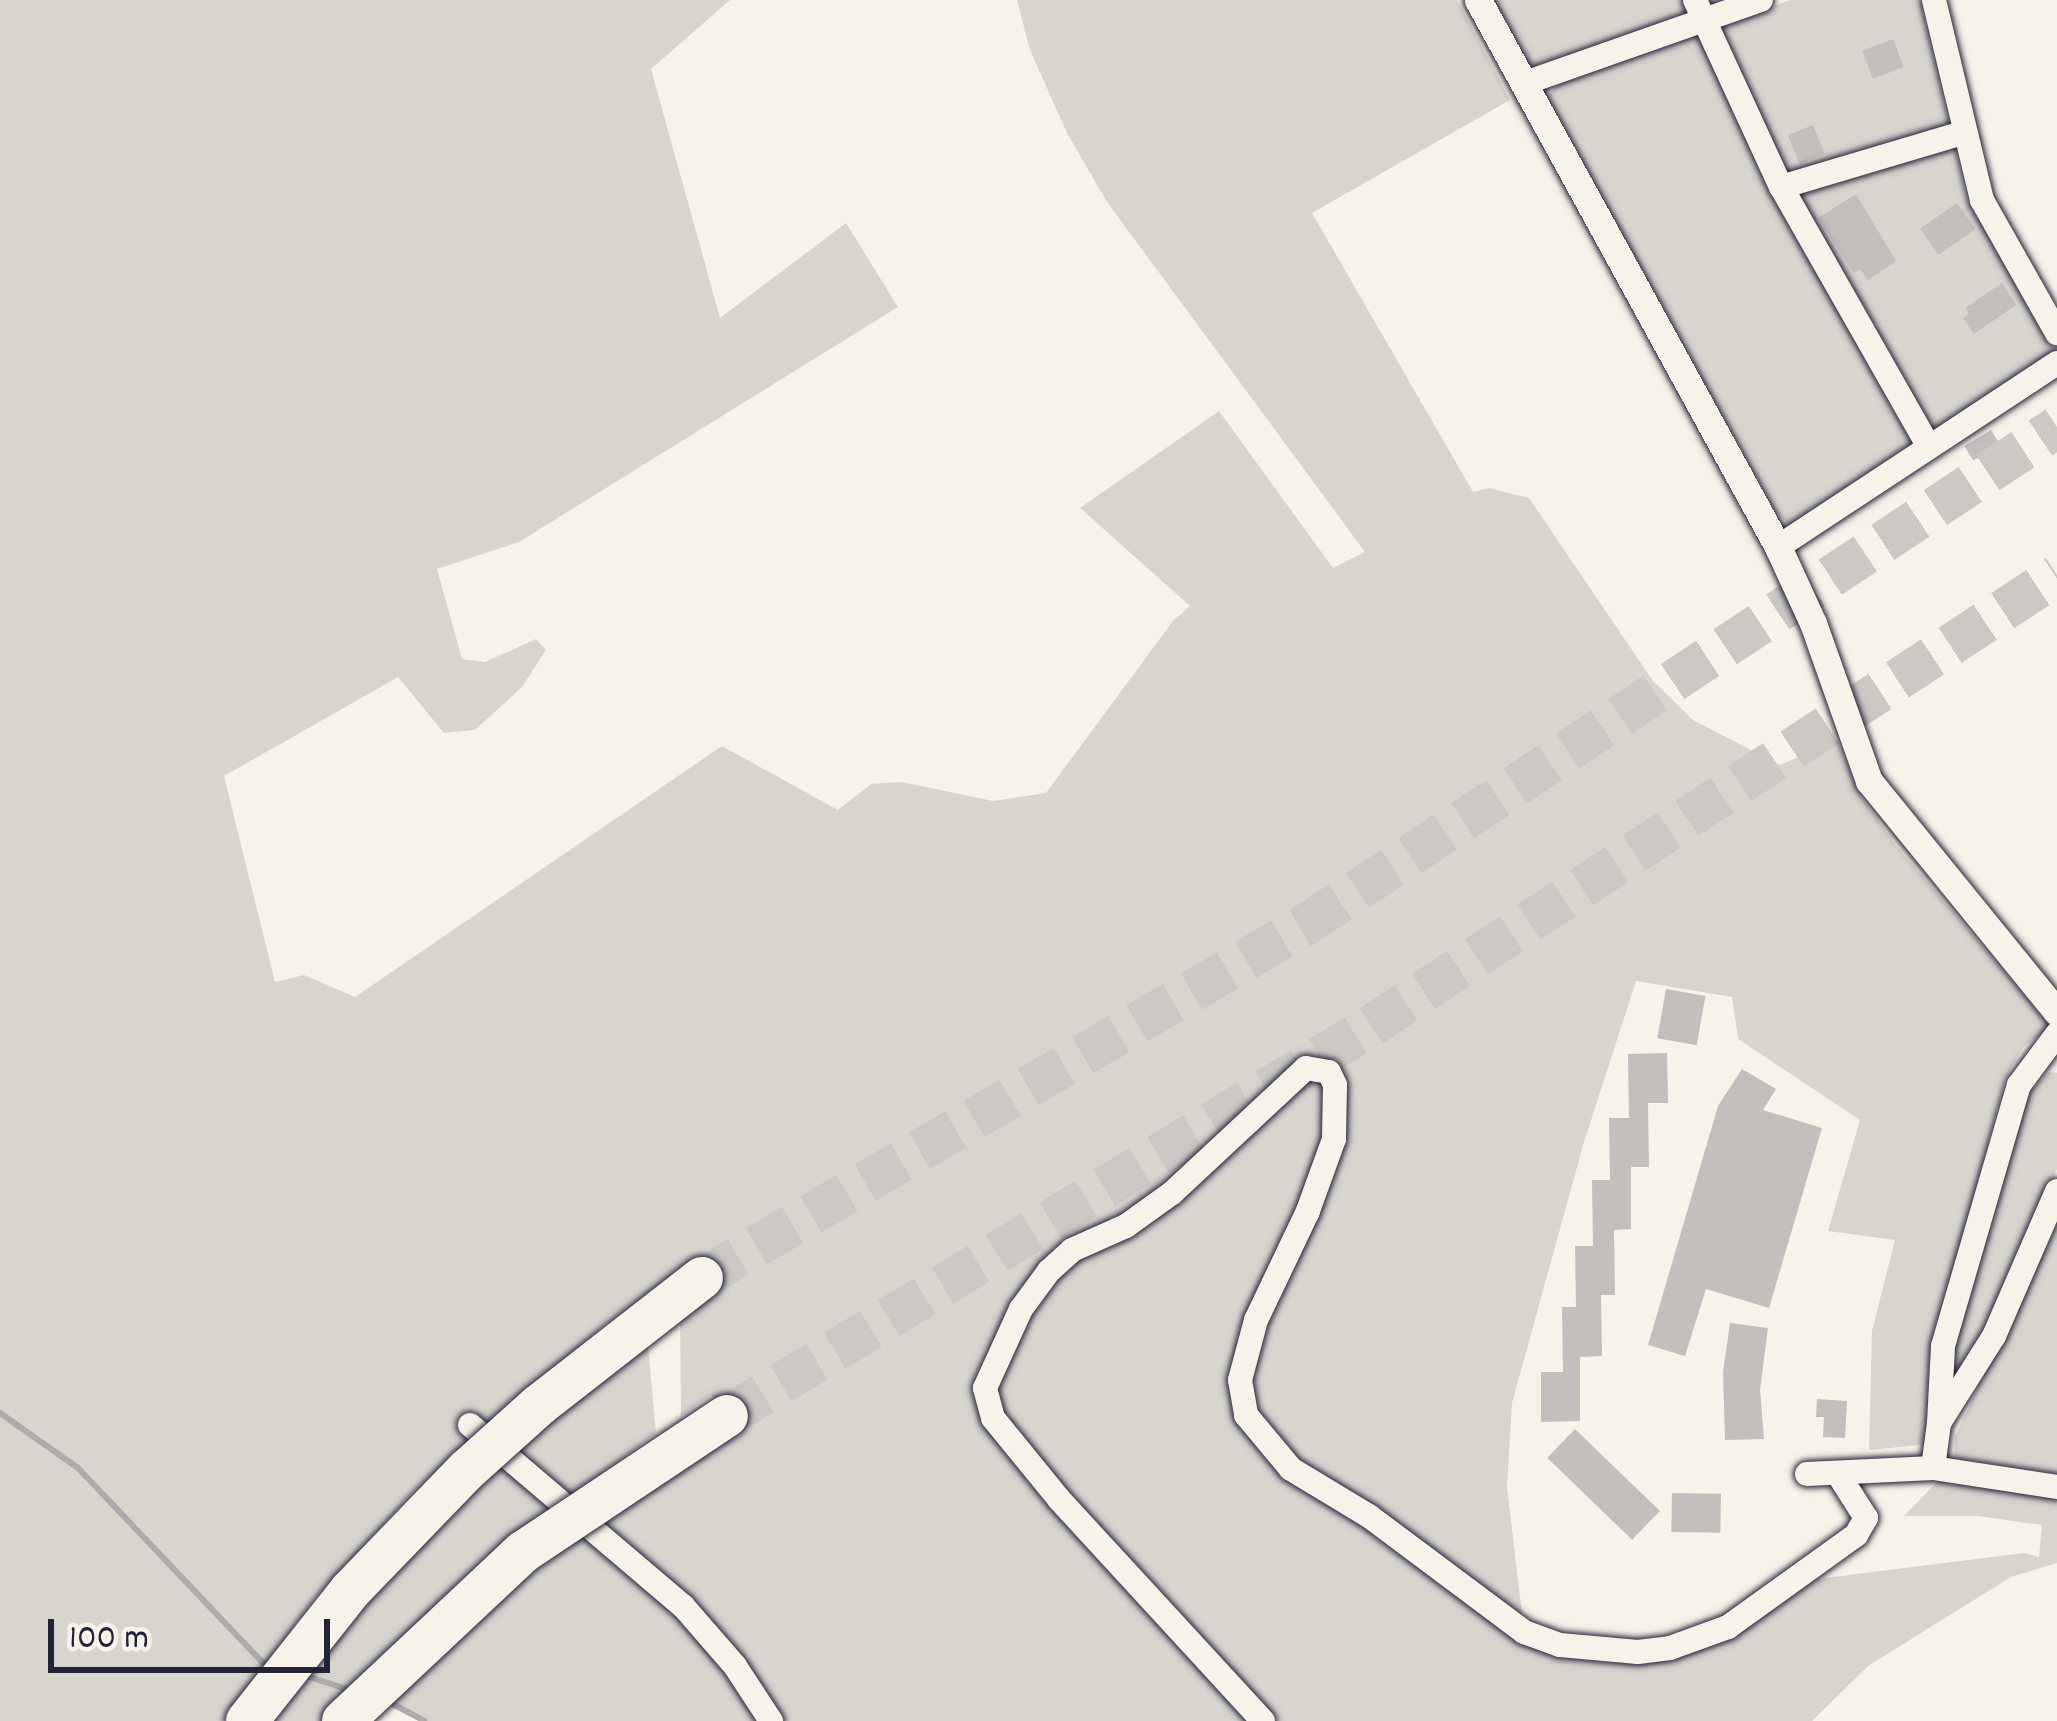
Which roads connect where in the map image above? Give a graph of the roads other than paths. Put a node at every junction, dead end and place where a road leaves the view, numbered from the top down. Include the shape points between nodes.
1 (1478, 0) edge
2 (1761, 0) edge
3 (1934, 0) edge
4 (1700, 10) edge
5 (1525, 83) junction
6 (1965, 132) junction
7 (1781, 187) junction
8 (2057, 333) edge
9 (2057, 363) edge
10 (1928, 447) junction
11 (1778, 547) junction
12 (2057, 1012) edge
13 (2057, 1034) edge
14 (2057, 1191) edge
15 (702, 1278) tunnel mouth
16 (727, 1416) tunnel mouth
17 (1939, 1423) junction
18 (470, 1425) dead end
19 (1933, 1468) junction
20 (1807, 1474) dead end
21 (1838, 1474) junction
22 (2057, 1486) edge
23 (247, 1721) edge
24 (343, 1721) edge
25 (771, 1721) edge
26 (1263, 1721) edge

1 - 5 street
2 - 4 street
3 - 6 street
4 - 5 street
4 - 7 street
5 - 11 street
6 - 7 street
6 - 8 street via 1982,200
7 - 10 street
9 - 10 street
10 - 11 street
11 - 12 street via 1869,781
13 - 17 street via 2019,1085 1943,1346
14 - 17 street via 1994,1336
15 - 23 highway, bridge via 468,1469 350,1592
16 - 24 highway, bridge via 523,1552
17 - 19 street
18 - 25 street via 683,1606
19 - 21 street
19 - 22 street
20 - 21 street
21 - 26 street via 1866,1518 1856,1535 1727,1627 1638,1652 1560,1645 1524,1632 1369,1516 1291,1469 1246,1415 1240,1380 1256,1320 1334,1139 1335,1085 1329,1072 1306,1068 1159,1202 1049,1270 1021,1309 985,1388 993,1418 1059,1499

